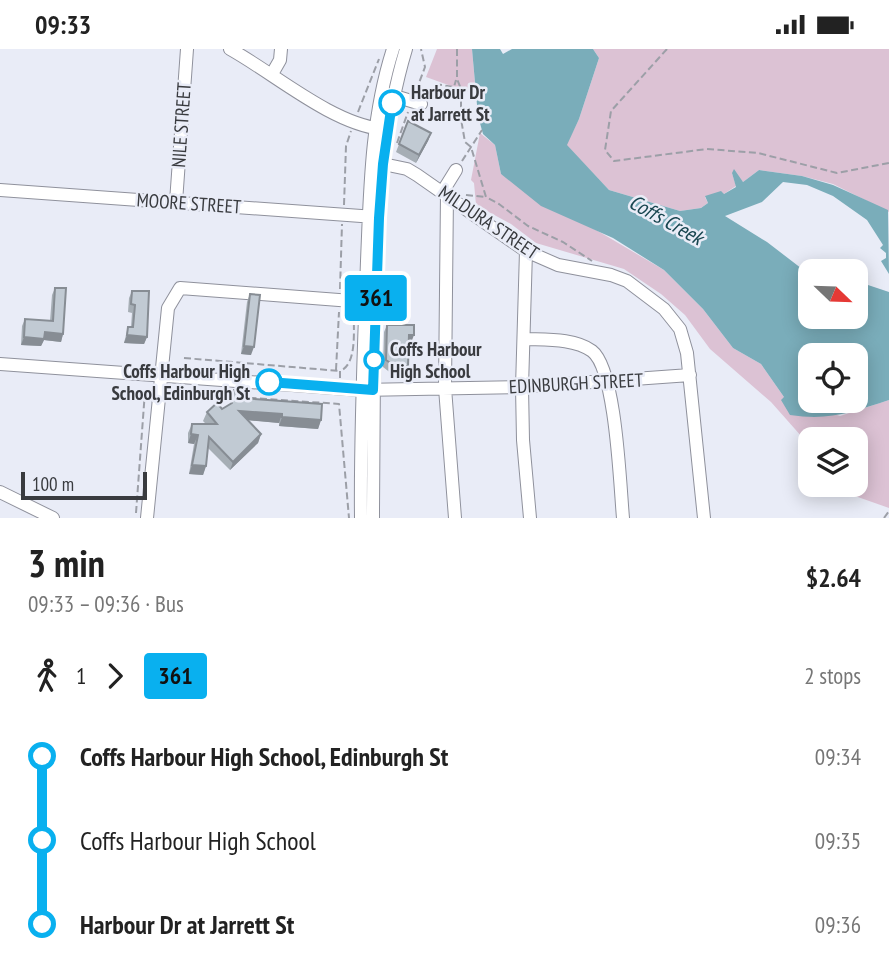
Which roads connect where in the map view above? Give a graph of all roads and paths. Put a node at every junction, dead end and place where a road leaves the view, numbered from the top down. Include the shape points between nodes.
1 (187, 49) edge
2 (230, 49) edge
3 (281, 49) edge
4 (393, 49) edge
5 (406, 49) edge
6 (421, 49) edge
7 (457, 49) edge
8 (667, 49) edge
9 (272, 74) junction
10 (457, 79) junction
11 (435, 84) dead end
12 (380, 92) junction
13 (394, 96) junction
14 (417, 102) junction
15 (461, 119) junction
16 (438, 121) dead end
17 (382, 129) junction
18 (482, 130) dead end
19 (471, 147) junction
20 (394, 151) dead end
21 (889, 163) edge
22 (383, 164) junction
23 (456, 170) joint
24 (0, 190) edge
25 (445, 193) junction
26 (465, 195) dead end
27 (486, 197) junction
28 (176, 202) junction
29 (374, 217) junction
30 (526, 251) junction
31 (596, 263) dead end
32 (360, 302) junction
33 (524, 339) junction
34 (184, 358) dead end
35 (0, 364) edge
36 (340, 371) junction
37 (162, 375) junction
38 (690, 375) junction
39 (606, 383) junction
40 (522, 387) junction
41 (340, 388) junction
42 (445, 388) junction
43 (367, 390) junction
44 (160, 392) junction
45 (340, 404) junction
46 (0, 492) edge
47 (889, 511) edge
48 (53, 518) edge
49 (136, 518) edge
50 (147, 518) edge
51 (349, 518) edge
52 (361, 518) edge
53 (373, 518) edge
54 (455, 518) edge
55 (530, 518) edge
56 (623, 518) edge
57 (704, 518) edge
58 (884, 518) edge

1 - 28 street, NILE STREET
2 - 9 street
3 - 9 street
4 - 12 street
5 - 13 street
6 - 14 path via 425,67
7 - 10 path
8 - 21 path via 611,111 605,150 614,161 707,149 758,153 837,173
9 - 17 street via 342,118
10 - 11 path via 454,87
10 - 15 path
12 - 13 street
12 - 17 street
13 - 14 street
13 - 17 street
14 - 20 path
15 - 16 path
15 - 19 path via 464,142
17 - 22 street
17 - 29 street
18 - 19 path
19 - 23 path
19 - 27 path
22 - 25 street, MILDURA STREET via 407,169
22 - 29 street
23 - 25 street
24 - 28 street, MOORE STREET
25 - 30 street, MILDURA STREET
25 - 42 street
26 - 27 path
27 - 31 path
28 - 29 street, MOORE STREET
29 - 32 street
29 - 43 street
30 - 33 street
30 - 38 street, MILDURA STREET via 558,265 627,281 664,309 680,329
32 - 36 path via 351,358
32 - 37 street via 180,288 168,308
32 - 43 street
33 - 39 street via 575,344 593,352 602,364
33 - 40 street
34 - 36 path
35 - 37 street, EDINBURGH STREET
36 - 41 path
37 - 41 street, EDINBURGH STREET
37 - 44 street
38 - 39 street, EDINBURGH STREET
38 - 57 street, MILDURA STREET
39 - 40 street, EDINBURGH STREET
39 - 56 street via 614,411
40 - 42 street, EDINBURGH STREET
40 - 55 street
41 - 43 street, EDINBURGH STREET
41 - 45 path
42 - 43 street, EDINBURGH STREET
42 - 54 street
43 - 52 street
43 - 53 street
44 - 45 path
44 - 49 path via 145,391
44 - 50 street
45 - 51 path
46 - 48 street
47 - 58 path

